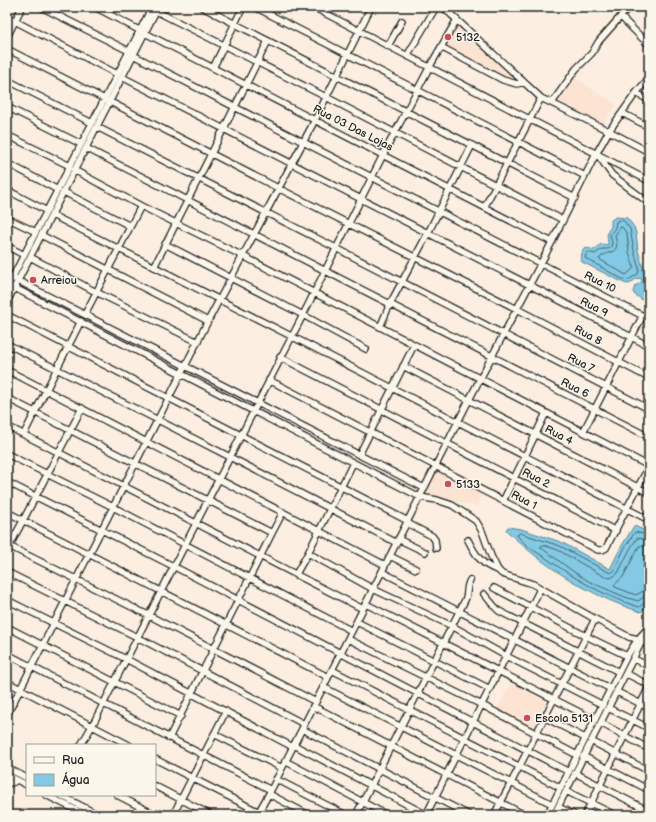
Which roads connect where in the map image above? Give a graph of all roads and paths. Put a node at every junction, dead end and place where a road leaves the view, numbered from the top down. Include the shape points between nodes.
1 (22, 7) edge
2 (41, 7) edge
3 (95, 7) edge
4 (202, 7) edge
5 (243, 7) edge
6 (254, 7) edge
7 (313, 7) edge
8 (371, 7) edge
9 (436, 7) edge
10 (443, 7) edge
11 (629, 7) edge
12 (153, 8) edge
13 (7, 17) edge
14 (621, 17) junction
15 (456, 20) junction
16 (15, 21) junction
17 (402, 21) dead end
18 (235, 24) junction
19 (358, 30) junction
20 (142, 32) junction
21 (7, 37) edge
22 (268, 41) junction
23 (649, 45) edge
24 (224, 46) junction
25 (388, 46) junction
26 (441, 47) junction
27 (7, 48) edge
28 (131, 53) junction
29 (347, 54) junction
30 (407, 56) junction
31 (257, 63) junction
32 (212, 68) junction
33 (429, 68) junction
34 (120, 75) junction
35 (336, 76) junction
36 (649, 78) edge
37 (7, 80) edge
38 (524, 82) junction
39 (246, 84) junction
40 (649, 85) edge
41 (642, 86) junction
42 (418, 90) junction
43 (636, 93) junction
44 (326, 97) junction
45 (541, 98) junction
46 (107, 100) junction
47 (649, 100) edge
48 (552, 103) junction
49 (7, 107) edge
50 (235, 107) junction
51 (406, 112) junction
52 (622, 113) junction
53 (530, 119) junction
54 (315, 120) junction
55 (94, 125) junction
56 (649, 127) edge
57 (224, 129) junction
58 (609, 131) junction
59 (395, 133) junction
60 (7, 134) edge
61 (519, 141) junction
62 (302, 142) junction
63 (81, 144) junction
64 (472, 146) junction
65 (86, 148) junction
66 (649, 152) edge
67 (211, 154) junction
68 (596, 154) junction
69 (383, 155) junction
70 (7, 163) edge
71 (291, 163) junction
72 (507, 164) junction
73 (461, 167) junction
74 (72, 168) junction
75 (585, 176) junction
76 (372, 177) junction
77 (199, 179) junction
78 (649, 181) edge
79 (495, 185) junction
80 (278, 188) junction
81 (450, 189) junction
82 (7, 190) edge
83 (61, 191) junction
84 (575, 198) junction
85 (361, 199) junction
86 (187, 201) junction
87 (649, 203) edge
88 (141, 206) junction
89 (485, 206) junction
90 (440, 211) junction
91 (266, 212) junction
92 (49, 213) junction
93 (7, 218) edge
94 (563, 220) junction
95 (176, 223) junction
96 (348, 223) junction
97 (130, 226) junction
98 (428, 233) junction
99 (38, 234) junction
100 (254, 234) junction
101 (552, 242) junction
102 (165, 244) junction
103 (7, 246) edge
104 (119, 248) junction
105 (336, 248) junction
106 (24, 255) junction
107 (243, 256) junction
108 (30, 257) junction
109 (415, 258) junction
110 (541, 263) junction
111 (154, 267) junction
112 (108, 270) junction
113 (324, 271) junction
114 (12, 278) edge
115 (231, 278) junction
116 (402, 282) junction
117 (9, 286) edge
118 (529, 286) junction
119 (96, 292) junction
120 (313, 292) junction
121 (220, 300) junction
122 (7, 302) edge
123 (390, 304) junction
124 (517, 309) junction
125 (85, 314) junction
126 (7, 315) edge
127 (303, 315) junction
128 (643, 316) junction
129 (649, 319) edge
130 (208, 321) junction
131 (81, 322) junction
132 (380, 326) junction
133 (504, 334) junction
134 (291, 336) junction
135 (632, 338) junction
136 (198, 342) junction
137 (7, 344) edge
138 (414, 345) junction
139 (649, 346) edge
140 (68, 347) junction
141 (366, 349) dead end
142 (492, 356) junction
143 (280, 357) junction
144 (619, 363) junction
145 (403, 366) junction
146 (186, 367) junction
147 (7, 370) edge
148 (57, 370) junction
149 (182, 375) junction
150 (649, 378) edge
151 (481, 379) junction
152 (268, 380) junction
153 (606, 387) junction
154 (392, 388) junction
155 (46, 390) junction
156 (7, 398) edge
157 (170, 398) junction
158 (469, 400) junction
159 (257, 403) junction
160 (82, 408) junction
161 (594, 409) junction
162 (649, 409) edge
163 (381, 410) junction
164 (253, 411) junction
165 (35, 413) junction
166 (546, 413) junction
167 (158, 420) junction
168 (459, 422) junction
169 (7, 426) edge
170 (69, 431) junction
171 (370, 432) junction
172 (582, 432) junction
173 (24, 434) junction
174 (536, 434) junction
175 (241, 435) junction
176 (649, 437) edge
177 (147, 442) junction
178 (447, 444) junction
179 (58, 452) junction
180 (7, 454) edge
181 (358, 455) junction
182 (230, 456) junction
183 (525, 457) junction
184 (353, 463) junction
185 (136, 464) junction
186 (649, 466) edge
187 (436, 467) junction
188 (47, 474) junction
189 (514, 478) junction
190 (218, 479) junction
191 (7, 482) edge
192 (124, 486) junction
193 (341, 486) junction
194 (639, 487) junction
195 (424, 488) junction
196 (649, 493) edge
197 (36, 496) junction
198 (420, 497) junction
199 (207, 500) junction
200 (503, 501) junction
201 (113, 507) junction
202 (330, 508) junction
203 (627, 509) junction
204 (7, 512) edge
205 (283, 512) junction
206 (23, 520) junction
207 (649, 520) edge
208 (407, 522) junction
209 (196, 523) junction
210 (101, 531) junction
211 (319, 531) junction
212 (616, 531) junction
213 (272, 533) junction
214 (468, 540) dead end
215 (398, 541) junction
216 (185, 544) junction
217 (8, 547) edge
218 (436, 548) dead end
219 (425, 552) dead end
220 (308, 553) junction
221 (89, 554) junction
222 (261, 556) junction
223 (390, 556) junction
224 (385, 565) junction
225 (174, 566) junction
226 (416, 570) dead end
227 (498, 570) junction
228 (7, 572) edge
229 (382, 572) junction
230 (296, 574) junction
231 (76, 579) junction
232 (250, 579) junction
233 (470, 580) dead end
234 (374, 588) junction
235 (494, 588) dead end
236 (540, 589) junction
237 (161, 591) junction
238 (484, 594) dead end
239 (7, 600) edge
240 (238, 600) junction
241 (65, 601) junction
242 (364, 606) junction
243 (531, 606) junction
244 (460, 611) junction
245 (148, 615) junction
246 (595, 619) junction
247 (357, 622) junction
248 (524, 623) junction
249 (54, 624) junction
250 (226, 625) junction
251 (452, 626) junction
252 (7, 627) edge
253 (647, 629) edge
254 (352, 631) junction
255 (586, 636) junction
256 (137, 637) junction
257 (348, 639) junction
258 (515, 640) junction
259 (640, 640) junction
260 (443, 644) junction
261 (43, 645) junction
262 (649, 645) edge
263 (214, 650) junction
264 (578, 650) junction
265 (340, 653) junction
266 (7, 654) edge
267 (506, 656) junction
268 (627, 656) junction
269 (126, 659) junction
270 (634, 659) junction
271 (435, 661) junction
272 (32, 666) junction
273 (649, 666) edge
274 (570, 667) junction
275 (332, 670) junction
276 (203, 672) junction
277 (498, 672) junction
278 (619, 672) junction
279 (626, 674) junction
280 (328, 678) junction
281 (426, 678) junction
282 (7, 682) edge
283 (114, 682) junction
284 (562, 684) junction
285 (649, 686) edge
286 (323, 687) junction
287 (21, 688) junction
288 (490, 689) junction
289 (611, 689) junction
290 (617, 692) junction
291 (192, 693) junction
292 (418, 694) junction
293 (553, 700) junction
294 (103, 704) junction
295 (315, 704) junction
296 (641, 704) junction
297 (482, 705) junction
298 (606, 707) junction
299 (649, 708) edge
300 (410, 710) junction
301 (226, 711) junction
302 (8, 712) edge
303 (181, 716) junction
304 (544, 717) junction
305 (595, 720) junction
306 (633, 720) junction
307 (473, 722) junction
308 (601, 723) junction
309 (92, 726) junction
310 (303, 727) junction
311 (401, 728) junction
312 (649, 728) edge
313 (214, 734) junction
314 (536, 734) junction
315 (625, 736) junction
316 (169, 738) junction
317 (465, 738) junction
318 (588, 740) junction
319 (82, 744) edge
320 (127, 744) edge
321 (293, 746) junction
322 (392, 747) junction
323 (649, 749) edge
324 (527, 750) junction
325 (616, 754) junction
326 (204, 755) junction
327 (456, 756) junction
328 (580, 756) junction
329 (156, 760) edge
330 (285, 762) junction
331 (520, 766) junction
332 (7, 768) edge
333 (282, 768) junction
334 (380, 768) junction
335 (608, 769) junction
336 (649, 771) edge
337 (572, 772) junction
338 (7, 775) edge
339 (447, 775) junction
340 (26, 778) edge
341 (192, 778) junction
342 (276, 779) junction
343 (16, 780) junction
344 (511, 783) junction
345 (7, 784) edge
346 (26, 785) edge
347 (372, 786) junction
348 (600, 786) junction
349 (156, 787) edge
350 (563, 789) junction
351 (649, 790) edge
352 (270, 792) junction
353 (62, 796) edge
354 (119, 796) edge
355 (56, 797) edge
356 (435, 797) junction
357 (181, 800) junction
358 (363, 802) junction
359 (501, 803) junction
360 (591, 803) junction
361 (552, 804) junction
362 (558, 807) junction
363 (649, 811) edge
364 (7, 813) edge
365 (257, 813) edge
366 (12, 815) edge
367 (86, 815) edge
368 (99, 815) edge
369 (156, 815) edge
370 (173, 815) edge
371 (210, 815) edge
372 (266, 815) edge
373 (309, 815) edge
374 (346, 815) edge
375 (356, 815) edge
376 (387, 815) edge
377 (427, 815) edge
378 (469, 815) edge
379 (494, 815) edge
380 (525, 815) edge
381 (547, 815) edge
382 (554, 815) edge
383 (575, 815) edge
384 (585, 815) edge
385 (615, 815) edge

1 - 16 street
2 - 28 street, Rua 10
3 - 20 street, Rua 03 Das Lojas
4 - 18 street
5 - 18 street
6 - 29 street
7 - 19 street
8 - 19 street
9 - 30 street
10 - 15 street
11 - 14 street
12 - 20 street
12 - 24 street
13 - 16 street, Rua 9
14 - 23 street
14 - 48 street via 576,69
15 - 26 street
15 - 38 street
16 - 21 street
16 - 34 street, Rua 9
17 - 25 street
18 - 22 street
18 - 24 street
19 - 25 street
19 - 29 street
20 - 28 street
20 - 32 street, Rua 03 Das Lojas
22 - 31 street
22 - 35 street
24 - 31 street
24 - 32 street
25 - 30 street
26 - 33 street
26 - 38 street via 503,80 516,84
27 - 46 street, Rua 8
28 - 34 street
28 - 50 street, Rua 10
29 - 35 street
29 - 42 street
30 - 33 street
31 - 39 street
31 - 44 street
32 - 39 street, Rua 03 Das Lojas
33 - 42 street
33 - 53 street
34 - 46 street
34 - 57 street, Rua 9
35 - 44 street
35 - 51 street
36 - 41 street
37 - 55 street, Rua 7
38 - 45 street
39 - 50 street
39 - 54 street, Rua 03 Das Lojas
40 - 41 street
41 - 43 street
42 - 51 street
42 - 61 street
43 - 47 street
43 - 52 street
44 - 54 street
44 - 59 street
45 - 48 street
45 - 53 street
46 - 55 street
46 - 67 street, Rua 8
48 - 58 street
49 - 63 street
50 - 57 street
50 - 62 street, Rua 10
51 - 59 street
51 - 64 street
52 - 56 street
52 - 58 street
53 - 61 street
53 - 68 street
54 - 62 street
54 - 69 street, Rua 03 Das Lojas
55 - 63 street
55 - 65 street
55 - 77 street, Rua 7
57 - 67 street
57 - 71 street, Rua 9
58 - 66 street
58 - 68 street
59 - 69 street
59 - 73 street
60 - 74 street
61 - 72 street
61 - 75 street
62 - 71 street
62 - 76 street, Rua 10
63 - 74 street
64 - 72 street
64 - 73 street
65 - 74 street
65 - 86 street, Rua 6
67 - 77 street
67 - 80 street, Rua 8
68 - 75 street
68 - 78 street
68 - 87 street via 612,175
69 - 76 street
69 - 81 street, Rua 03 Das Lojas
70 - 83 street
71 - 80 street
71 - 85 street, Rua 9
72 - 79 street
72 - 84 street
73 - 79 street
73 - 81 street
74 - 83 street
74 - 88 street
75 - 84 street
76 - 85 street
76 - 90 street, Rua 10
77 - 86 street
77 - 91 street, Rua 7
79 - 89 street
79 - 94 street
80 - 91 street
80 - 96 street, Rua 8
81 - 89 street, Rua 03 Das Lojas
81 - 90 street
82 - 92 street
83 - 92 street
83 - 97 street
84 - 94 street
85 - 96 street
85 - 98 street, Rua 9
86 - 95 street
86 - 100 street, Rua 6
88 - 95 street
88 - 97 street
89 - 101 street, Rua 03 Das Lojas
90 - 98 street
90 - 110 street, Rua 10
91 - 100 street
91 - 105 street, Rua 7
92 - 99 street
92 - 104 street
93 - 99 street
94 - 101 street
95 - 102 street
95 - 107 street
96 - 105 street
96 - 109 street, Rua 8
97 - 104 street
98 - 109 street
98 - 118 street, Rua 9
99 - 106 street
99 - 108 street
99 - 112 street
100 - 107 street
100 - 113 street, Rua 6
101 - 110 street
102 - 111 street
102 - 115 street
103 - 106 street
104 - 111 street
104 - 112 street
105 - 113 street
105 - 116 street, Rua 7
106 - 114 street
107 - 115 street
107 - 120 street
108 - 114 street
108 - 119 street
109 - 116 street
109 - 124 street, Rua 8
110 - 118 street
110 - 128 street, Rua 10
111 - 121 street
112 - 119 street
112 - 130 street
113 - 120 street
113 - 123 street, Rua 6
114 - 117 street
114 - 125 street
115 - 121 street
115 - 127 street
116 - 123 street
116 - 133 street, Rua 7
117 - 122 street
117 - 131 street
118 - 124 street
118 - 135 street, Rua 9
119 - 125 street
119 - 136 street
120 - 127 street
120 - 132 street
121 - 130 street
121 - 134 street
123 - 132 street
123 - 142 street, Rua 6
124 - 133 street
124 - 144 street, Rua 8
125 - 146 street
126 - 140 street
127 - 134 street
127 - 141 street
128 - 129 street, Rua 10
128 - 135 street
130 - 136 street
131 - 140 street
131 - 149 street
132 - 138 street
133 - 142 street
133 - 153 street, Rua 7
134 - 143 street
134 - 154 street
135 - 139 street, Rua 9
135 - 144 street
136 - 146 street
137 - 148 street
138 - 145 street
138 - 151 street
140 - 148 street
140 - 157 street
142 - 151 street
142 - 161 street, Rua 6
143 - 152 street
143 - 163 street, Rua 2
144 - 150 street, Rua 8
144 - 153 street
145 - 154 street
145 - 158 street, Rua 4
146 - 149 street
146 - 159 street
147 - 155 street
148 - 155 street
148 - 167 street
149 - 157 street
149 - 164 street
151 - 158 street
151 - 166 street
152 - 159 street
152 - 171 street, Rua 1
153 - 161 street
153 - 162 street, Rua 7
154 - 163 street
154 - 168 street
155 - 160 street
155 - 165 street
156 - 165 street
157 - 167 street
157 - 175 street
158 - 168 street
158 - 174 street, Rua 4
159 - 164 street
159 - 181 street
160 - 170 street
160 - 177 street
161 - 172 street
161 - 176 street, Rua 6
163 - 171 street
163 - 178 street, Rua 2
164 - 175 street
164 - 184 street
165 - 170 street
165 - 173 street
166 - 172 street
166 - 174 street
167 - 177 street
167 - 182 street
168 - 178 street
168 - 183 street
169 - 173 street
170 - 179 street
170 - 185 street
171 - 181 street
171 - 187 street, Rua 1
172 - 186 street
173 - 179 street
174 - 183 street
174 - 194 street, Rua 4
175 - 182 street
175 - 193 street
177 - 185 street
177 - 190 street
178 - 187 street
178 - 189 street, Rua 2
179 - 188 street
179 - 192 street
180 - 188 street
181 - 195 street
182 - 190 street
182 - 202 street
183 - 189 street
183 - 203 street
184 - 193 street
184 - 198 street
185 - 192 street
185 - 199 street
186 - 194 street
187 - 195 street
187 - 200 street, Rua 1
188 - 197 street
188 - 201 street
189 - 200 street
189 - 212 street, Rua 2
190 - 199 street
190 - 205 street
191 - 197 street
192 - 201 street
192 - 209 street
193 - 202 street
193 - 208 street
194 - 196 street, Rua 4
194 - 203 street
195 - 198 street
197 - 206 street
197 - 210 street
198 - 208 street
198 - 227 street via 452,505 476,521
199 - 209 street
199 - 213 street
200 - 212 street, Rua 1 via 598,550 606,548
201 - 210 street
201 - 216 street
202 - 211 street
202 - 215 street
203 - 207 street
203 - 212 street
204 - 206 street
205 - 211 street
205 - 213 street
206 - 217 street
206 - 221 street
208 - 215 street
208 - 218 street via 432,536
209 - 216 street
209 - 222 street
210 - 221 street
210 - 225 street
211 - 220 street
211 - 224 street
213 - 222 street
214 - 227 street via 481,562
215 - 219 street
215 - 223 street
216 - 225 street
216 - 232 street
217 - 231 street
220 - 230 street
220 - 234 street
221 - 231 street
221 - 237 street
222 - 230 street
222 - 232 street
223 - 224 street
223 - 226 street
224 - 229 street
225 - 237 street
225 - 240 street
227 - 236 street
228 - 241 street
229 - 234 street
229 - 244 street
230 - 242 street
231 - 241 street
231 - 245 street
232 - 240 street
232 - 254 street
233 - 244 street via 467,596
234 - 242 street
234 - 251 street
235 - 243 street
236 - 243 street
236 - 246 street
237 - 245 street
237 - 250 street
238 - 248 street via 499,611
239 - 249 street
240 - 250 street
240 - 265 street
241 - 249 street
241 - 256 street
242 - 247 street
242 - 260 street
243 - 248 street
243 - 255 street
244 - 251 street
244 - 258 street
245 - 256 street
245 - 263 street
246 - 255 street
246 - 259 street
247 - 254 street
247 - 271 street
248 - 258 street
248 - 264 street
249 - 261 street
249 - 269 street
250 - 263 street
250 - 280 street
251 - 260 street
251 - 267 street
252 - 261 street
253 - 259 street
254 - 257 street
255 - 264 street
255 - 268 street
256 - 269 street
256 - 276 street
257 - 265 street
257 - 281 street
258 - 267 street
258 - 274 street
259 - 262 street
259 - 268 street
259 - 270 street
260 - 271 street
260 - 277 street
261 - 272 street
261 - 283 street
263 - 276 street
263 - 295 street
264 - 274 street
264 - 278 street
265 - 275 street
265 - 292 street
266 - 272 street
267 - 277 street
267 - 284 street
268 - 278 street
269 - 283 street
269 - 291 street
270 - 273 street
270 - 279 street
271 - 281 street
271 - 288 street
272 - 287 street
272 - 294 street
274 - 284 street
274 - 289 street
275 - 280 street
275 - 300 street
276 - 291 street
276 - 310 street
277 - 288 street
277 - 293 street
278 - 289 street
279 - 285 street
279 - 290 street
280 - 286 street
281 - 292 street
281 - 297 street
282 - 287 street
283 - 294 street
283 - 303 street
284 - 293 street
284 - 298 street
285 - 296 street
286 - 295 street
286 - 311 street
287 - 302 street
287 - 309 street
288 - 297 street
289 - 298 street
290 - 296 street
290 - 298 street
291 - 301 street
291 - 303 street
292 - 300 street
292 - 307 street
293 - 304 street
293 - 305 street
294 - 309 street
294 - 316 street
295 - 310 street
295 - 322 street
296 - 299 street
296 - 306 street
297 - 307 street
297 - 314 street
298 - 305 street
298 - 306 street
298 - 308 street
300 - 311 street
300 - 317 street
301 - 313 street
301 - 321 street
303 - 316 street
304 - 314 street
304 - 318 street
305 - 318 street
306 - 312 street
306 - 315 street
307 - 317 street
307 - 324 street
308 - 315 street
308 - 318 street
309 - 319 street
309 - 320 street
310 - 321 street
310 - 334 street
311 - 322 street
311 - 327 street
313 - 326 street
313 - 333 street
314 - 324 street
314 - 328 street
315 - 323 street
315 - 325 street
316 - 326 street
317 - 327 street
317 - 331 street
318 - 325 street
318 - 328 street
321 - 330 street
321 - 347 street
322 - 334 street
322 - 339 street
324 - 331 street
324 - 337 street
325 - 335 street
325 - 336 street
326 - 341 street
326 - 352 street
327 - 339 street
327 - 344 street
328 - 335 street
328 - 337 street
329 - 341 street
330 - 333 street
330 - 358 street
331 - 344 street
331 - 350 street
332 - 340 street
333 - 342 street
334 - 347 street
334 - 356 street
335 - 348 street
335 - 351 street
337 - 348 street
337 - 350 street
338 - 343 street
339 - 356 street
339 - 359 street
341 - 357 street
341 - 365 street
342 - 352 street
342 - 374 street
343 - 345 street
343 - 346 street
344 - 359 street
344 - 361 street
347 - 358 street
347 - 377 street
348 - 360 street
348 - 363 street
349 - 357 street
350 - 360 street
350 - 361 street
350 - 362 street
352 - 365 street
352 - 373 street
353 - 368 street
354 - 369 street
355 - 367 street
356 - 377 street
356 - 378 street
357 - 370 street
357 - 371 street
358 - 375 street
358 - 376 street
359 - 379 street
359 - 380 street
360 - 384 street
360 - 385 street
361 - 381 street
362 - 382 street
362 - 383 street
364 - 366 street
365 - 372 street

